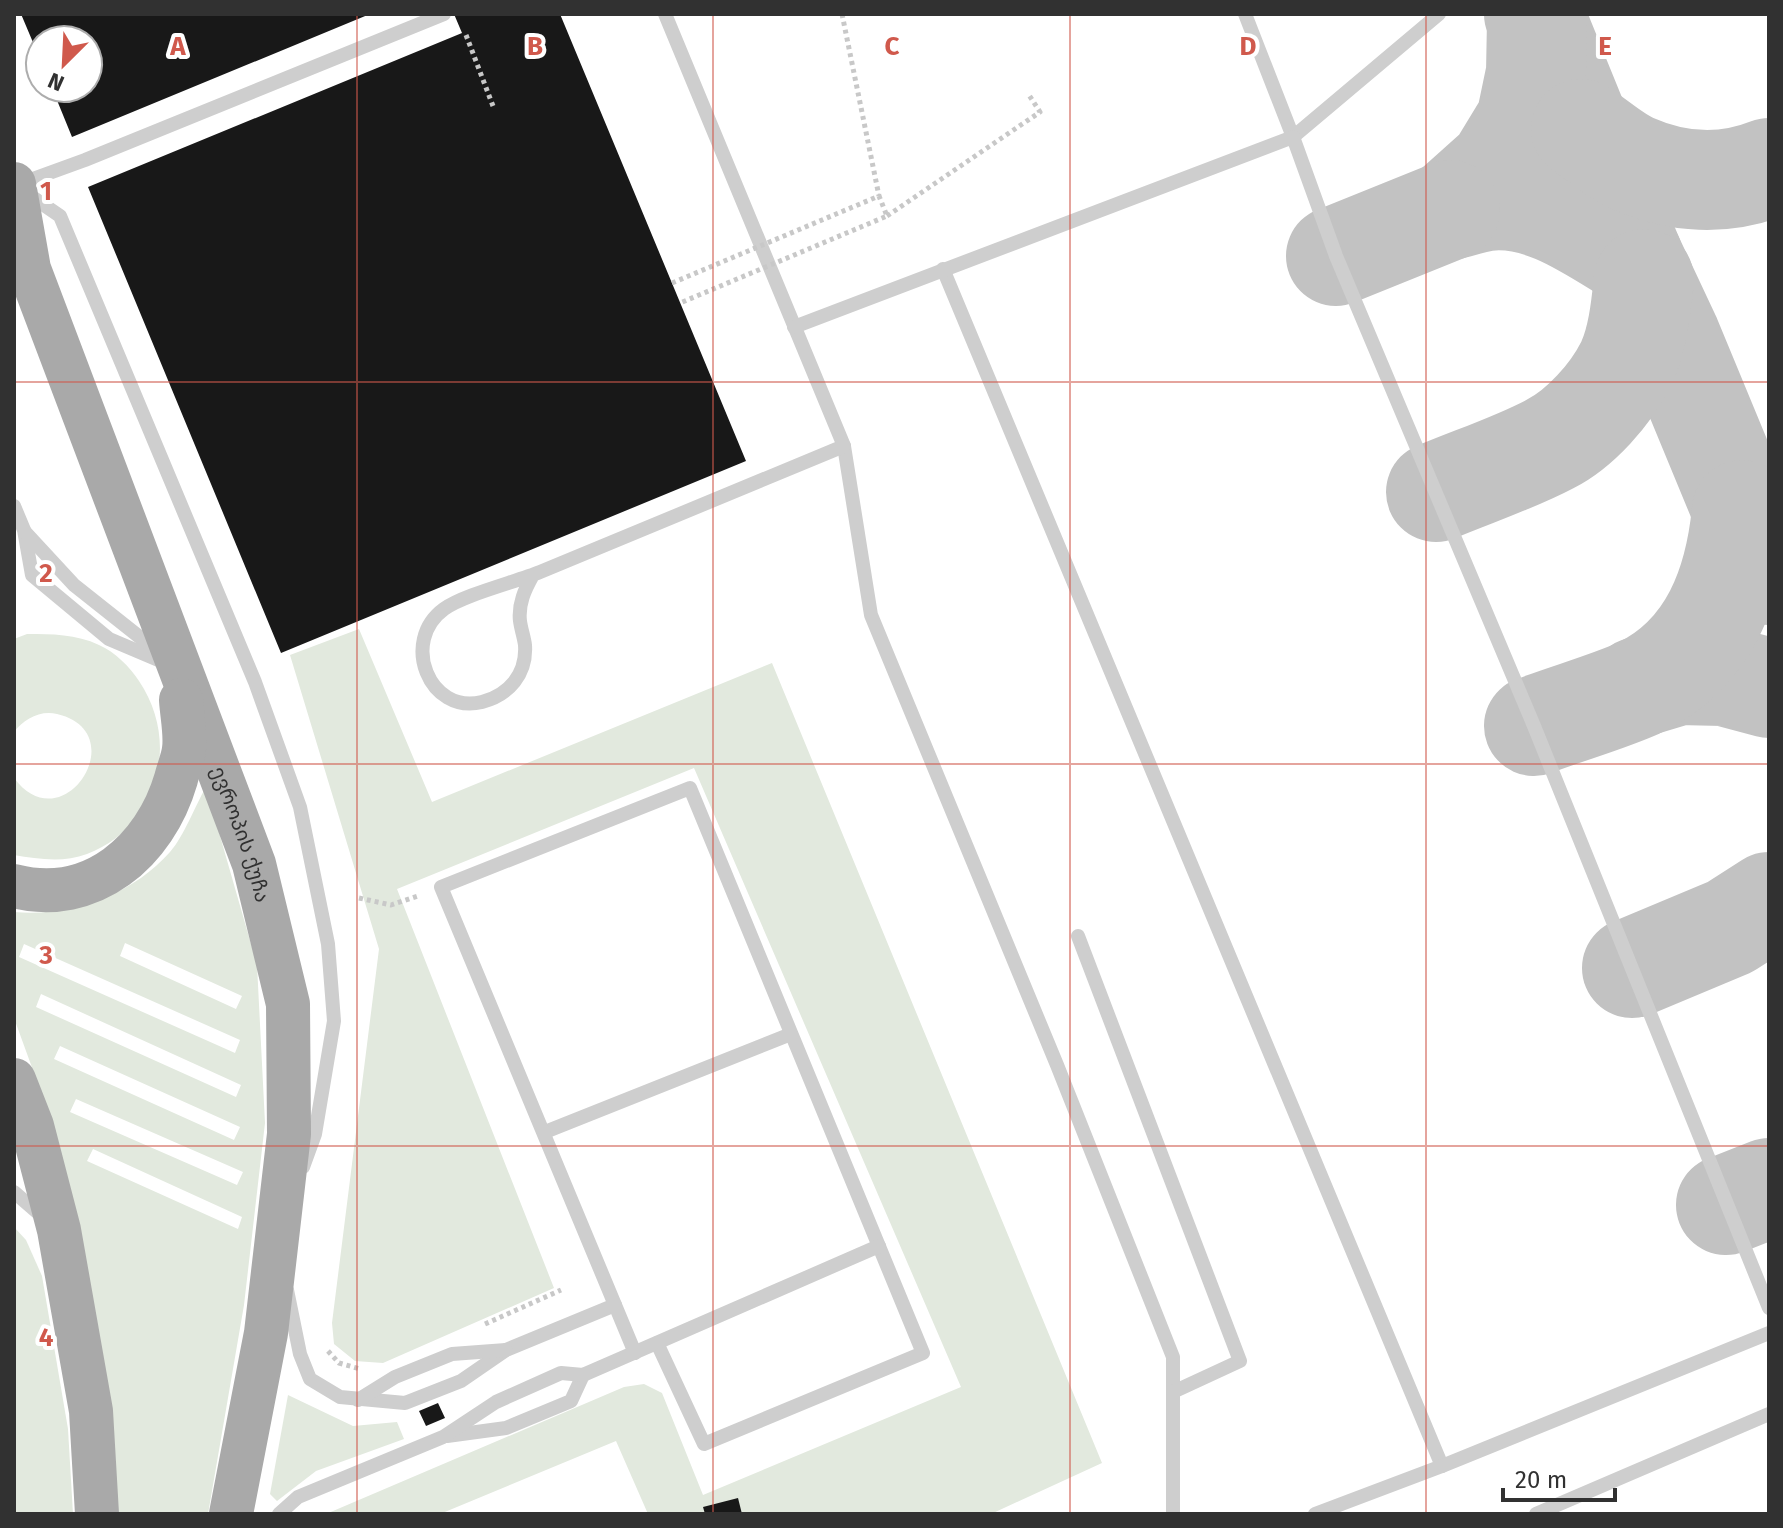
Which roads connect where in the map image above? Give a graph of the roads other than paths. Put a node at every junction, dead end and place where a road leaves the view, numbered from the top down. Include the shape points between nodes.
1 (444, 14) edge
2 (665, 14) edge
3 (1245, 14) edge
4 (1439, 14) edge
5 (1293, 137) junction
6 (14, 185) edge
7 (943, 269) junction
8 (794, 327) junction
9 (844, 446) junction
10 (14, 506) edge
11 (24, 530) junction
12 (533, 575) junction
13 (180, 669) junction
14 (14, 886) edge
15 (1078, 936) dead end
16 (791, 1034) junction
17 (14, 1080) edge
18 (23, 1119) edge
19 (545, 1132) junction
20 (14, 1192) edge
21 (59, 1230) junction
22 (277, 1240) junction
23 (879, 1246) junction
24 (615, 1305) junction
25 (1769, 1308) edge
26 (1769, 1333) edge
27 (657, 1343) junction
28 (506, 1350) junction
29 (635, 1353) junction
30 (583, 1375) junction
31 (1173, 1392) junction
32 (358, 1400) junction
33 (1769, 1414) edge
34 (443, 1437) junction
35 (1442, 1466) junction
36 (97, 1514) edge
37 (231, 1514) edge
38 (279, 1514) edge
39 (1173, 1514) edge
40 (1315, 1514) edge
41 (1536, 1514) edge

1 - 6 lane
2 - 8 lane
3 - 5 lane
4 - 5 lane
5 - 7 lane
5 - 25 lane via 1336,256 1534,726
6 - 13 main road, ევროპის ქუჩა via 29,269
6 - 22 lane via 60,216 255,682 300,807 328,944 334,1021 315,1134
7 - 8 lane
7 - 35 lane
8 - 9 lane
9 - 12 lane
9 - 31 lane via 871,615 1173,1357
10 - 11 lane
11 - 13 lane via 74,585
11 - 13 lane via 32,575 109,639
12 - 12 lane via 447,606 433,617 424,632 423,666 443,694 476,703 507,691 518,678 525,645 521,605
13 - 14 main road via 184,750 170,799 151,834 119,866 80,887
13 - 22 main road, ევროპის ქუჩა via 254,864 288,1004 289,1134
15 - 31 lane via 1240,1361
16 - 19 lane
16 - 19 lane via 690,788 441,887
16 - 23 lane
17 - 18 main road
18 - 21 main road
19 - 24 lane
20 - 21 lane
21 - 36 main road via 91,1411
22 - 32 lane via 310,1379 340,1397
22 - 37 main road, ევროპის ქუჩა via 266,1333
23 - 27 lane
23 - 27 lane via 923,1353 704,1444
24 - 28 lane
24 - 29 lane
26 - 35 lane
27 - 29 lane
28 - 32 lane via 452,1354 395,1377
28 - 32 lane via 461,1381 411,1401
29 - 30 lane
30 - 34 lane via 561,1373 496,1402
30 - 34 lane via 571,1401 506,1428
31 - 39 lane
33 - 41 lane
34 - 38 lane via 298,1497
35 - 40 lane

